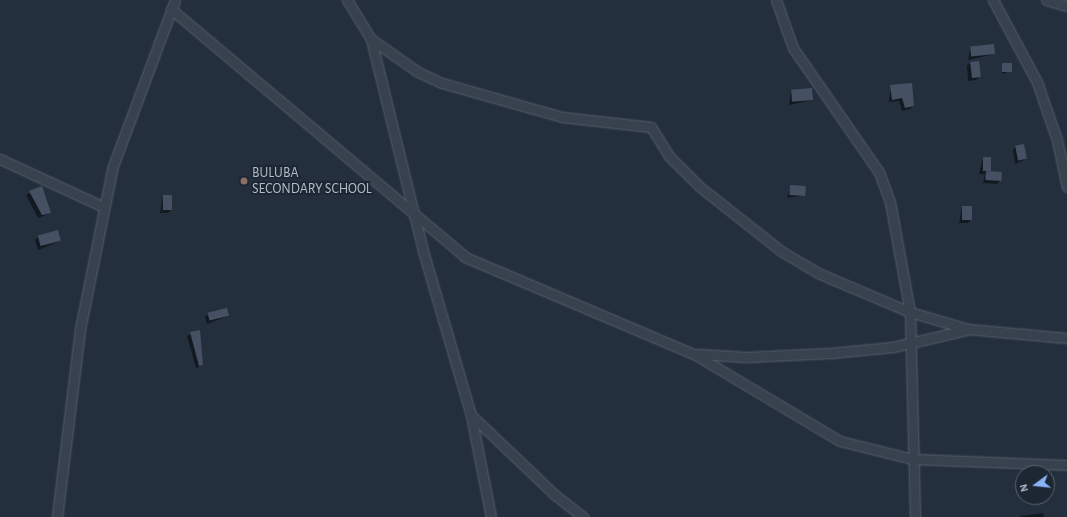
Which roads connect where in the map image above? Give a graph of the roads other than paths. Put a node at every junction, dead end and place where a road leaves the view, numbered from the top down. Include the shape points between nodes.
1 (347, 0) edge
2 (776, 0) edge
3 (993, 0) edge
4 (1046, 0) edge
5 (173, 4) edge
6 (1067, 6) edge
7 (371, 39) junction
8 (0, 160) edge
9 (1067, 187) edge
10 (104, 207) junction
11 (413, 213) junction
12 (910, 312) junction
13 (968, 329) junction
14 (1067, 338) edge
15 (910, 342) junction
16 (694, 354) junction
17 (471, 415) junction
18 (912, 459) junction
19 (1067, 464) edge
20 (57, 517) edge
21 (491, 517) edge
22 (584, 517) edge
23 (915, 517) edge

1 - 7 street
2 - 12 street via 799,59 879,172 890,202
3 - 9 street via 1037,82 1057,140
4 - 6 street
5 - 10 street via 113,166
5 - 11 street
7 - 11 street
7 - 12 street via 418,72 442,83 532,111 651,127 684,172 781,251 818,273
8 - 10 street
10 - 20 street via 80,329
11 - 16 street via 465,256
11 - 17 street
12 - 13 street
12 - 15 street
13 - 14 street
13 - 15 street
15 - 16 street via 795,356
15 - 18 street
16 - 18 street via 840,441
17 - 21 street
17 - 22 street via 555,495
18 - 19 street
18 - 23 street

